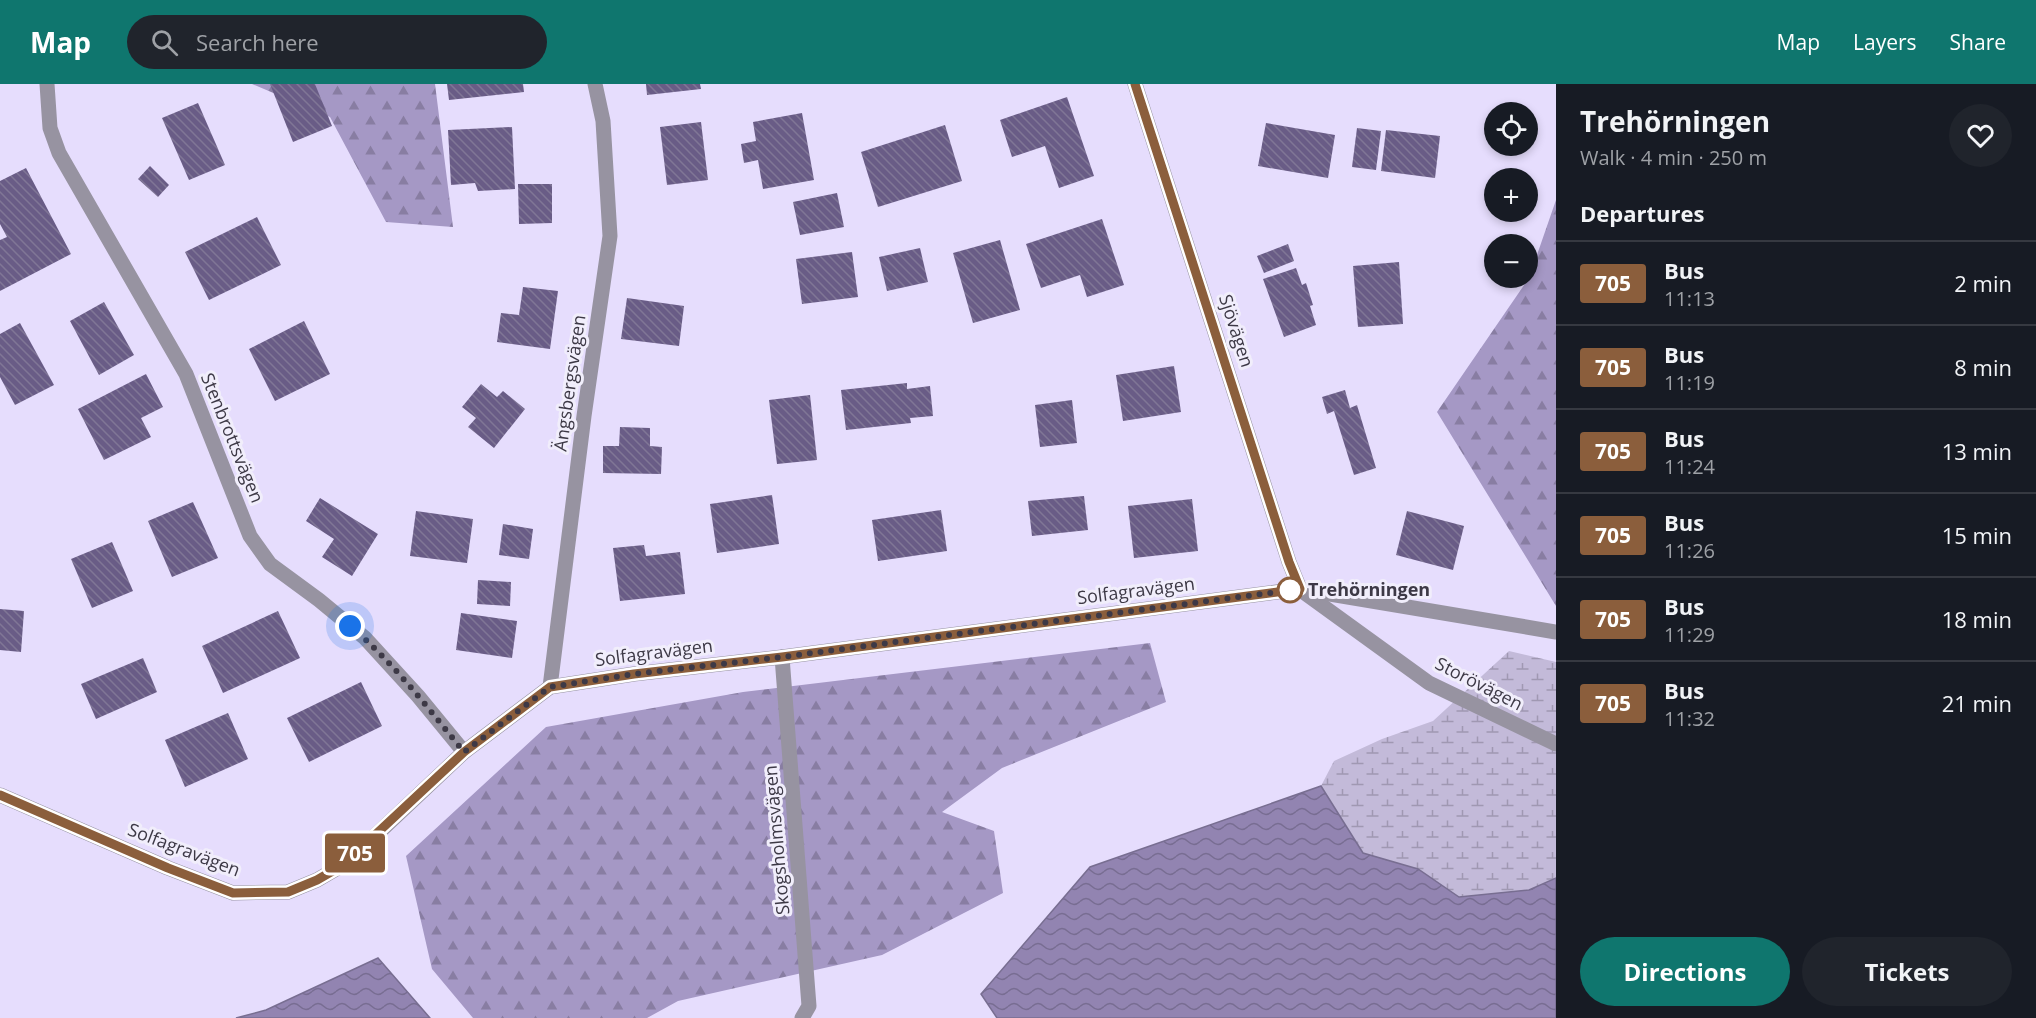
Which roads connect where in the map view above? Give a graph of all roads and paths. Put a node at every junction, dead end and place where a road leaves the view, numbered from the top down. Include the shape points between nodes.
1 (47, 84) edge
2 (595, 84) edge
3 (1136, 84) edge
4 (1300, 589) junction
5 (1556, 632) edge
6 (782, 657) junction
7 (550, 687) junction
8 (1556, 744) edge
9 (464, 752) junction
10 (0, 795) edge
11 (802, 1018) edge

1 - 9 street, Stenbrottsvägen via 50,128 59,153 186,374 250,536 270,564 365,639
2 - 7 street, Ängsbergsvägen via 603,121 610,236
3 - 4 street, Sjövägen
4 - 5 street, Solfagravägen
4 - 6 street, Solfagravägen
4 - 8 street, Storövägen via 1429,683
6 - 7 street, Solfagravägen
6 - 11 street, Skogsholmsvägen via 809,1006
7 - 9 street, Solfagravägen
9 - 10 street, Solfagravägen via 360,849 326,874 288,892 233,893

